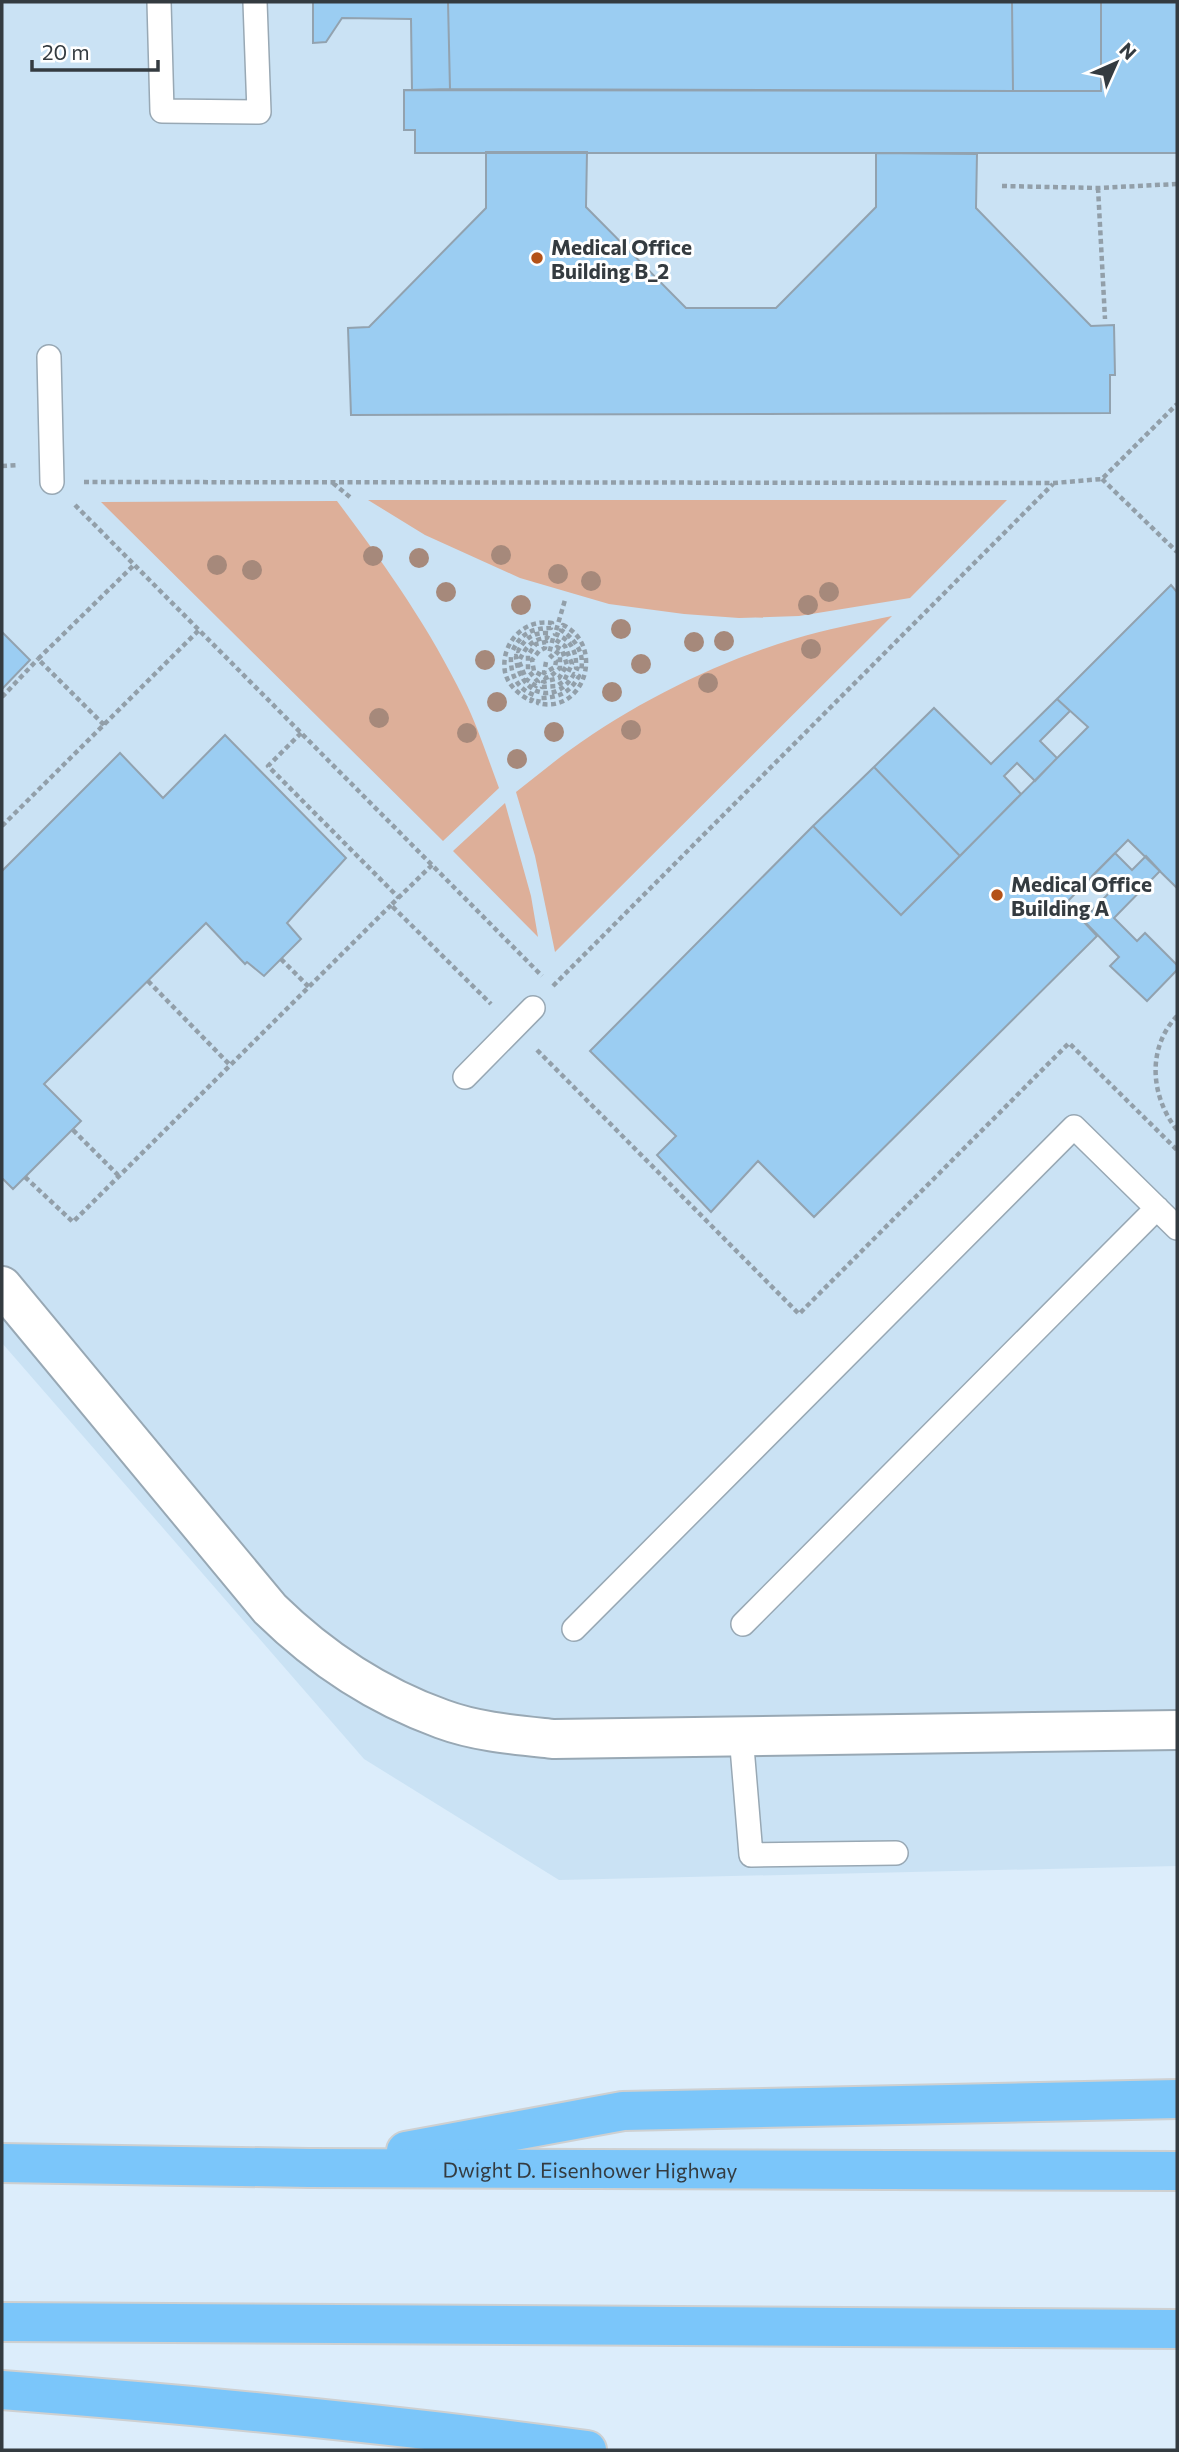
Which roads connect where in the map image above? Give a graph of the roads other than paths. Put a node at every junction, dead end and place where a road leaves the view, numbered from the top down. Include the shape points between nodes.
1 (159, 2) edge
2 (255, 2) edge
3 (49, 357) dead end
4 (52, 482) road end
5 (533, 1008) road end
6 (465, 1077) dead end
7 (1157, 1208) junction
8 (1177, 1228) edge
9 (2, 1286) edge
10 (743, 1624) dead end
11 (574, 1629) dead end
12 (1177, 1730) edge
13 (741, 1735) junction
14 (896, 1853) dead end
15 (1177, 2099) edge
16 (2, 2163) edge
17 (309, 2168) junction
18 (1177, 2171) edge
19 (2, 2322) edge
20 (1177, 2329) edge
21 (2, 2390) edge
22 (587, 2450) edge

1 - 2 lane via 162,111 258,112
3 - 4 lane
5 - 6 lane
7 - 8 lane
7 - 10 lane
7 - 11 lane via 1074,1127
9 - 13 street via 270,1609 303,1642 351,1675 444,1720 494,1732 554,1740
12 - 13 street
13 - 14 lane via 751,1855
15 - 17 highway via 623,2111
16 - 17 highway, Dwight D. Eisenhower Highway
17 - 18 highway, Dwight D. Eisenhower Highway
19 - 20 highway
21 - 22 highway via 448,2431

